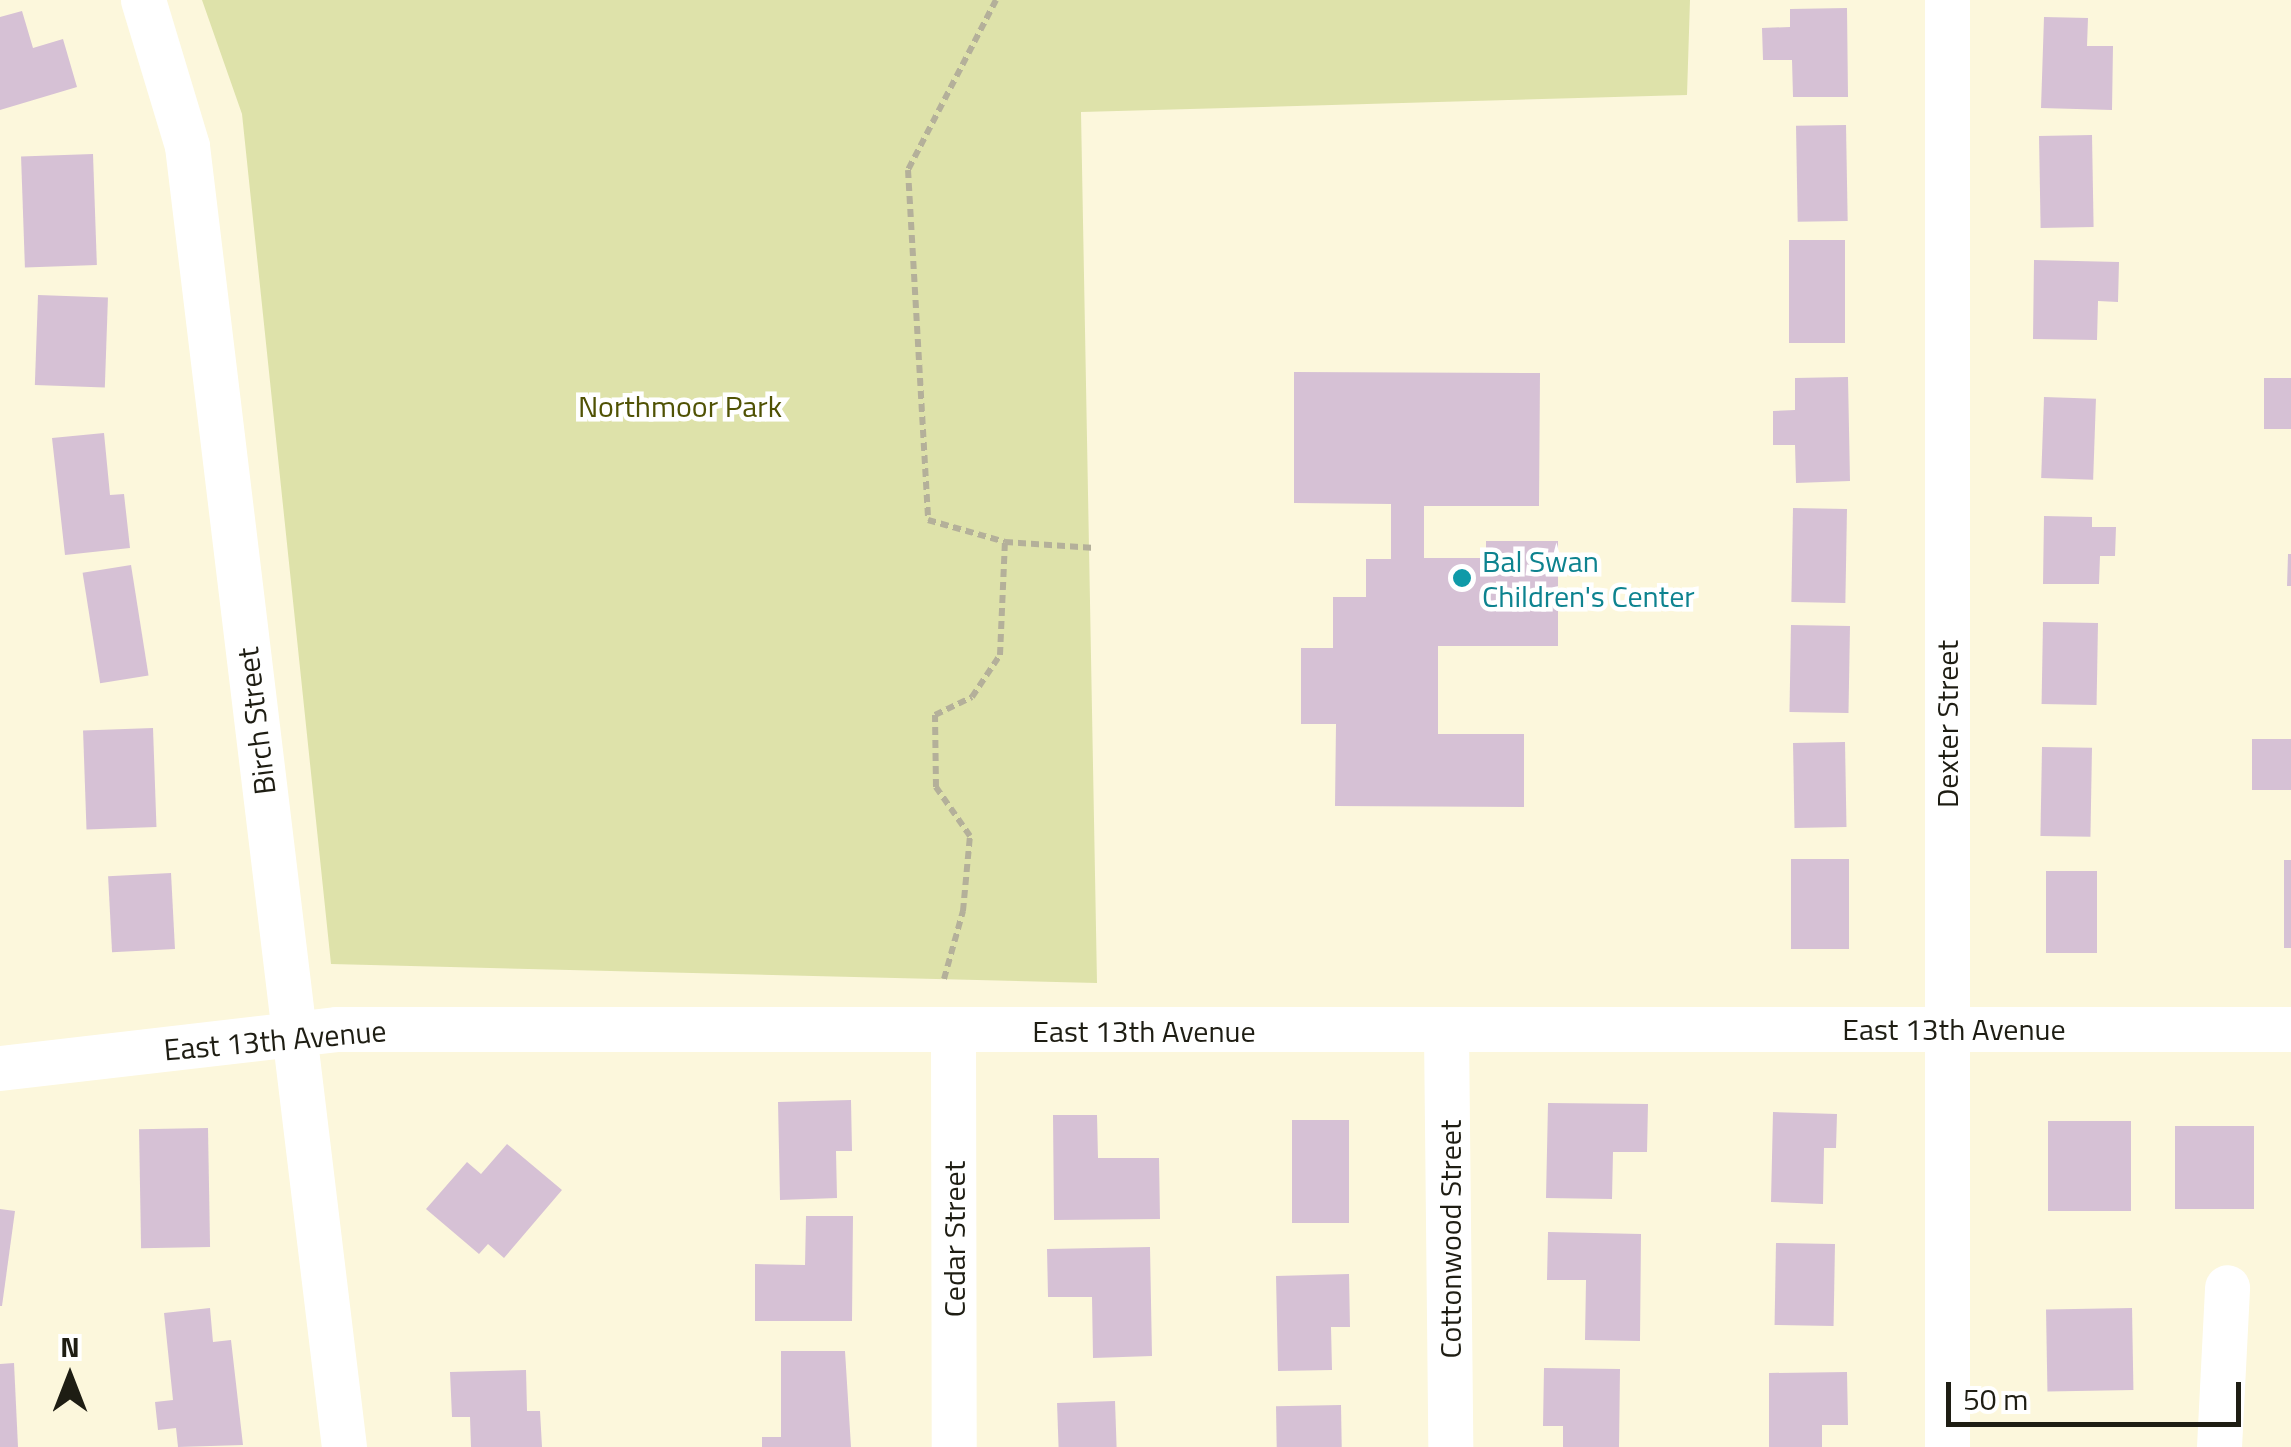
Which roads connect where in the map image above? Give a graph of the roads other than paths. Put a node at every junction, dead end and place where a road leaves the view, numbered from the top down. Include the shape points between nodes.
1 (143, 0) edge
2 (1948, 0) edge
3 (1947, 1029) junction
4 (2291, 1029) edge
5 (1446, 1030) junction
6 (954, 1032) junction
7 (294, 1033) junction
8 (0, 1068) edge
9 (2227, 1288) dead end
10 (344, 1447) edge
11 (954, 1447) edge
12 (1450, 1447) edge
13 (1946, 1447) edge
14 (2220, 1447) edge

1 - 7 street, Birch Street via 187,146
2 - 3 street, Dexter Street
3 - 4 street, East 13th Avenue
3 - 5 street, East 13th Avenue
3 - 13 street, Dexter Street
5 - 6 street, East 13th Avenue
5 - 12 street, Cottonwood Street
6 - 7 street, East 13th Avenue
6 - 11 street, Cedar Street
7 - 8 street, East 13th Avenue
7 - 10 street, Birch Street
9 - 14 street

